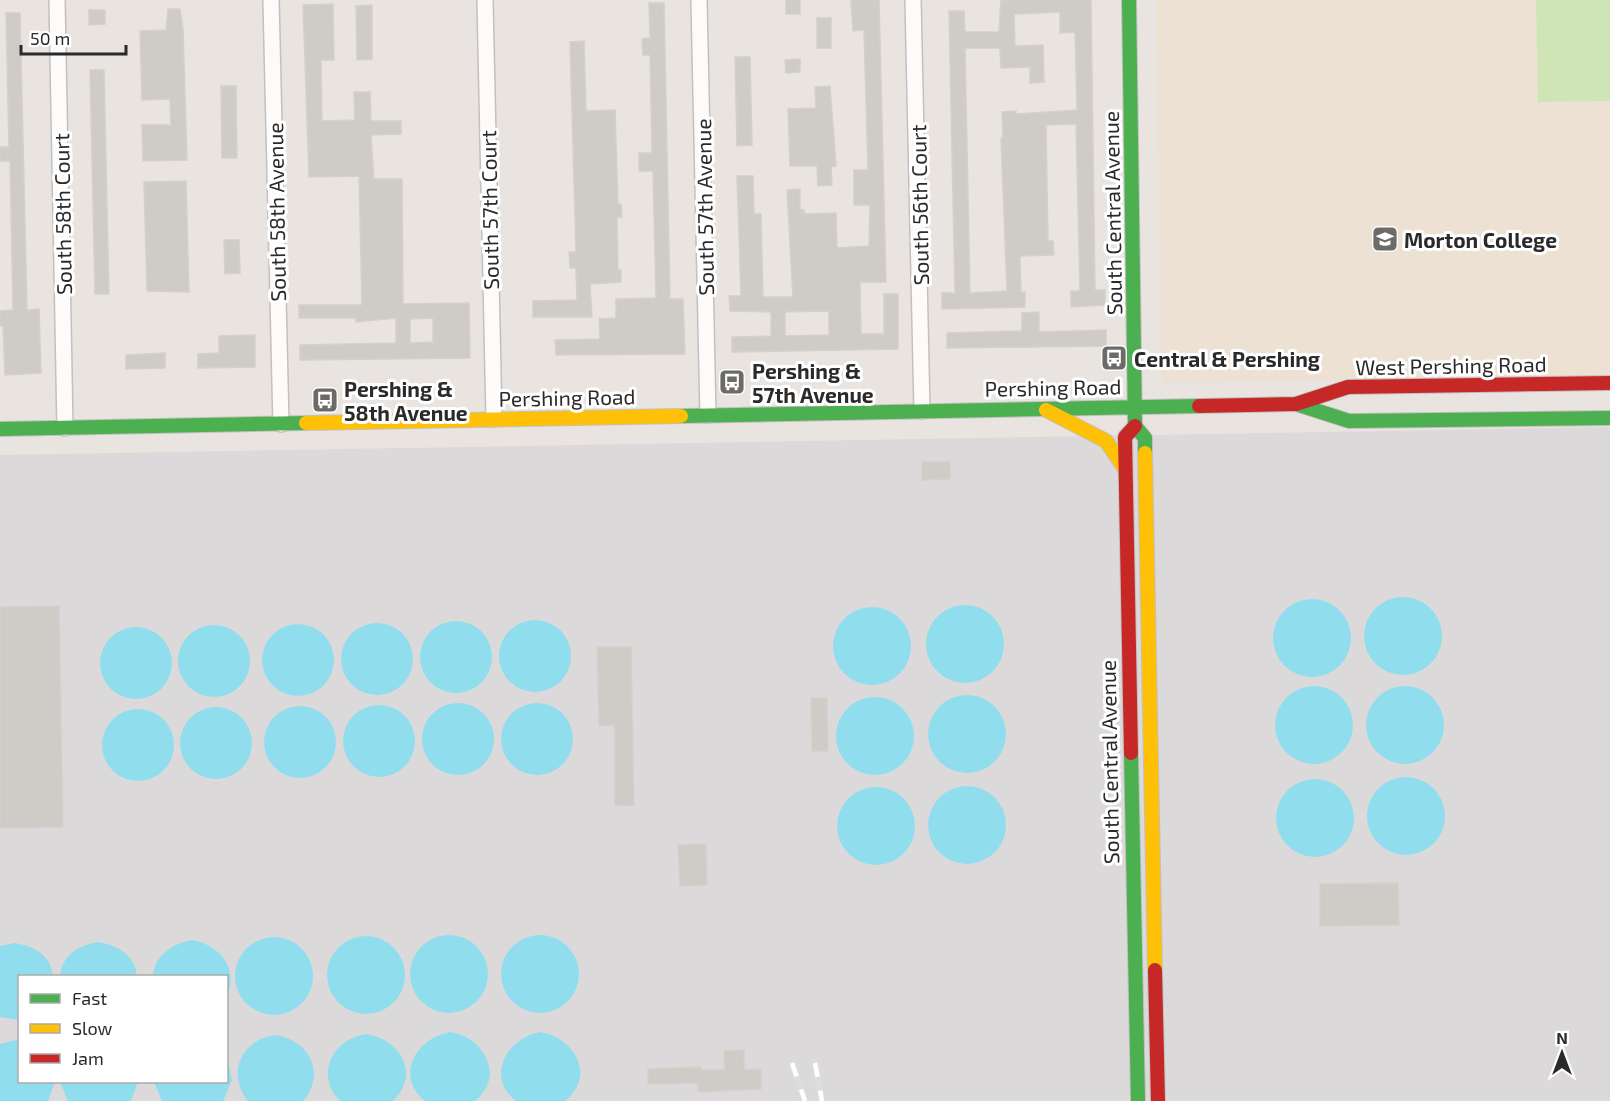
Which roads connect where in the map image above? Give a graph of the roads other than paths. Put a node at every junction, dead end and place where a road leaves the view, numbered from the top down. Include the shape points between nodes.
1 (57, 0) edge
2 (271, 0) edge
3 (484, 0) edge
4 (699, 0) edge
5 (913, 0) edge
6 (1129, 0) edge
7 (1610, 383) edge
8 (1296, 404) junction
9 (1135, 407) junction
10 (1042, 408) junction
11 (922, 411) junction
12 (708, 415) junction
13 (1610, 418) edge
14 (494, 419) junction
15 (281, 424) junction
16 (1135, 426) junction
17 (65, 428) junction
18 (0, 429) edge
19 (1125, 469) junction
20 (1138, 1101) edge
21 (1158, 1101) edge

1 - 17 street, South 58th Court
2 - 15 street, South 58th Avenue
3 - 14 street, South 57th Court
4 - 12 street, South 57th Avenue
5 - 11 street, South 56th Court
6 - 9 main road, South Central Avenue
7 - 8 main road, West Pershing Road via 1348,387
8 - 9 main road, West Pershing Road
8 - 13 main road, West Pershing Road via 1349,421
9 - 10 main road, Pershing Road
9 - 16 main road, South Central Avenue
10 - 11 main road, Pershing Road
10 - 19 main road via 1107,441
11 - 12 main road, Pershing Road
12 - 14 main road, Pershing Road
14 - 15 main road, Pershing Road
15 - 17 main road, Pershing Road
16 - 19 main road, South Central Avenue via 1125,437
16 - 21 main road, South Central Avenue via 1145,438
17 - 18 main road, Pershing Road
19 - 20 main road, South Central Avenue

